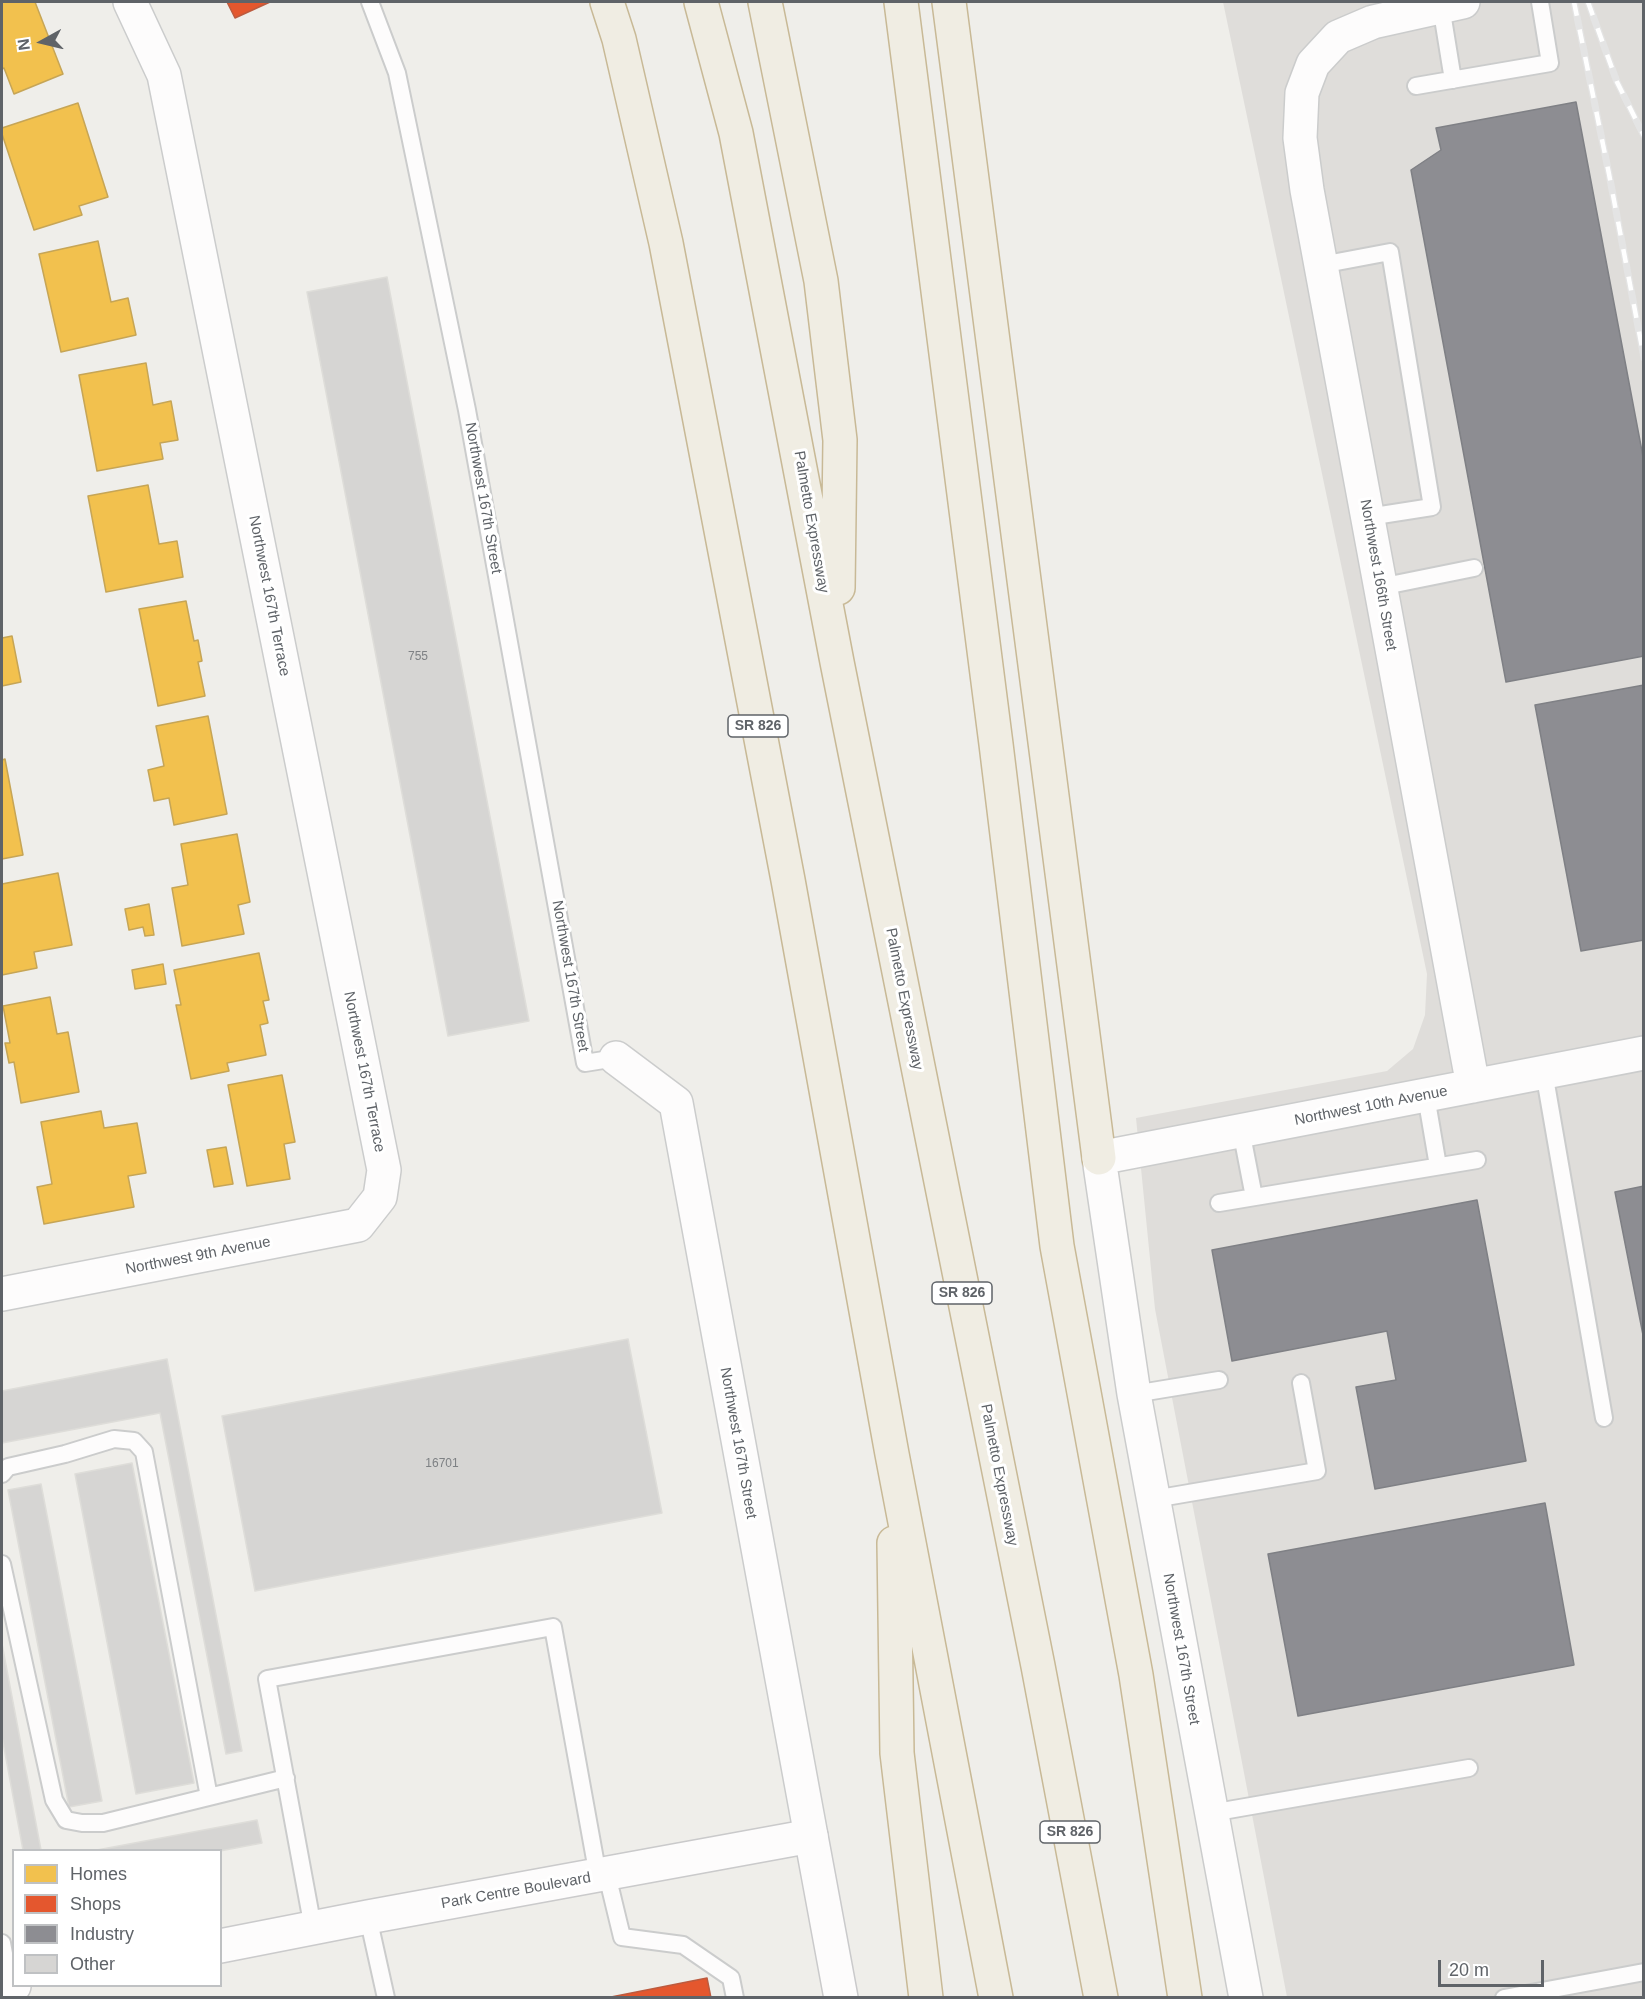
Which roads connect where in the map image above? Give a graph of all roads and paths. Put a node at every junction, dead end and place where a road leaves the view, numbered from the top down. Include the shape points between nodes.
1 (130, 2) edge
2 (370, 2) edge
3 (607, 2) edge
4 (701, 2) edge
5 (765, 2) edge
6 (901, 2) edge
7 (949, 2) edge
8 (1540, 2) edge
9 (1452, 4) edge
10 (1454, 80) junction
11 (1416, 86) dead end
12 (1321, 265) junction
13 (1368, 517) junction
14 (1474, 568) dead end
15 (1380, 587) junction
16 (837, 662) junction
17 (1644, 1053) edge
18 (616, 1058) joint
19 (1544, 1072) junction
20 (1473, 1086) junction
21 (1426, 1095) junction
22 (1241, 1130) junction
23 (1099, 1158) junction
24 (1478, 1160) dead end
25 (1438, 1166) junction
26 (380, 1197) joint
27 (1254, 1197) junction
28 (1219, 1203) dead end
29 (2, 1294) edge
30 (1219, 1380) dead end
31 (1301, 1383) dead end
32 (1134, 1394) junction
33 (1604, 1418) dead end
34 (892, 1454) junction
35 (2, 1474) edge
36 (1154, 1499) junction
37 (2, 1564) edge
38 (1469, 1768) dead end
39 (286, 1778) junction
40 (209, 1797) junction
41 (1211, 1813) junction
42 (811, 1836) junction
43 (602, 1876) junction
44 (368, 1917) junction
45 (313, 1928) junction
46 (2, 1943) edge
47 (222, 1946) edge
48 (1644, 1972) edge
49 (8, 1987) edge
50 (386, 1998) edge
51 (735, 1998) edge
52 (841, 1998) edge
53 (926, 1998) edge
54 (996, 1998) edge
55 (1101, 1998) edge
56 (1185, 1998) edge
57 (1246, 1998) edge
58 (1504, 1998) edge

1 - 26 street, Northwest 167th Terrace via 164,75 384,1170
2 - 18 lane, Northwest 167th Street via 397,74 467,410 585,1063
3 - 34 highway, SR 826 via 666,243 788,880
4 - 16 highway, Palmetto Expressway / SR 826 via 736,133
5 - 16 highway via 822,281 840,440
6 - 56 highway via 1057,1246 1136,1675
7 - 23 highway
8 - 10 lane via 1550,63
9 - 10 lane
9 - 12 street, Northwest 166th Street via 1373,22 1338,38 1313,64 1302,93 1300,138
10 - 11 lane
12 - 13 street, Northwest 166th Street
12 - 13 lane via 1390,252 1432,507
13 - 15 street, Northwest 166th Street
14 - 15 lane
15 - 20 street, Northwest 166th Street
16 - 55 highway, Palmetto Expressway / SR 826
17 - 19 street, Northwest 10th Avenue
18 - 42 street, Northwest 167th Street via 676,1103
19 - 20 street, Northwest 10th Avenue
19 - 33 lane
20 - 21 street, Northwest 10th Avenue
21 - 22 street, Northwest 10th Avenue
21 - 25 lane
22 - 23 street, Northwest 10th Avenue
22 - 27 lane
23 - 32 street, Northwest 167th Street
24 - 25 lane
25 - 27 lane
26 - 29 street, Northwest 9th Avenue via 358,1225
27 - 28 lane
30 - 32 lane
31 - 36 lane via 1317,1472
32 - 36 street, Northwest 167th Street
34 - 53 highway via 897,1753
34 - 54 highway, SR 826
35 - 40 lane via 8,1467 114,1439 134,1441 144,1452
36 - 41 street, Northwest 167th Street
37 - 40 lane via 54,1800 66,1820 104,1823
38 - 41 lane
39 - 40 lane
39 - 43 lane via 267,1679 553,1627
39 - 45 lane
41 - 57 street, Northwest 167th Street
42 - 43 street, Park Centre Boulevard
42 - 52 street, Northwest 167th Street
43 - 44 street, Park Centre Boulevard
43 - 51 lane via 622,1937 683,1945 731,1977
44 - 45 street, Park Centre Boulevard
44 - 50 lane
45 - 47 street, Park Centre Boulevard
46 - 49 lane
48 - 58 lane

